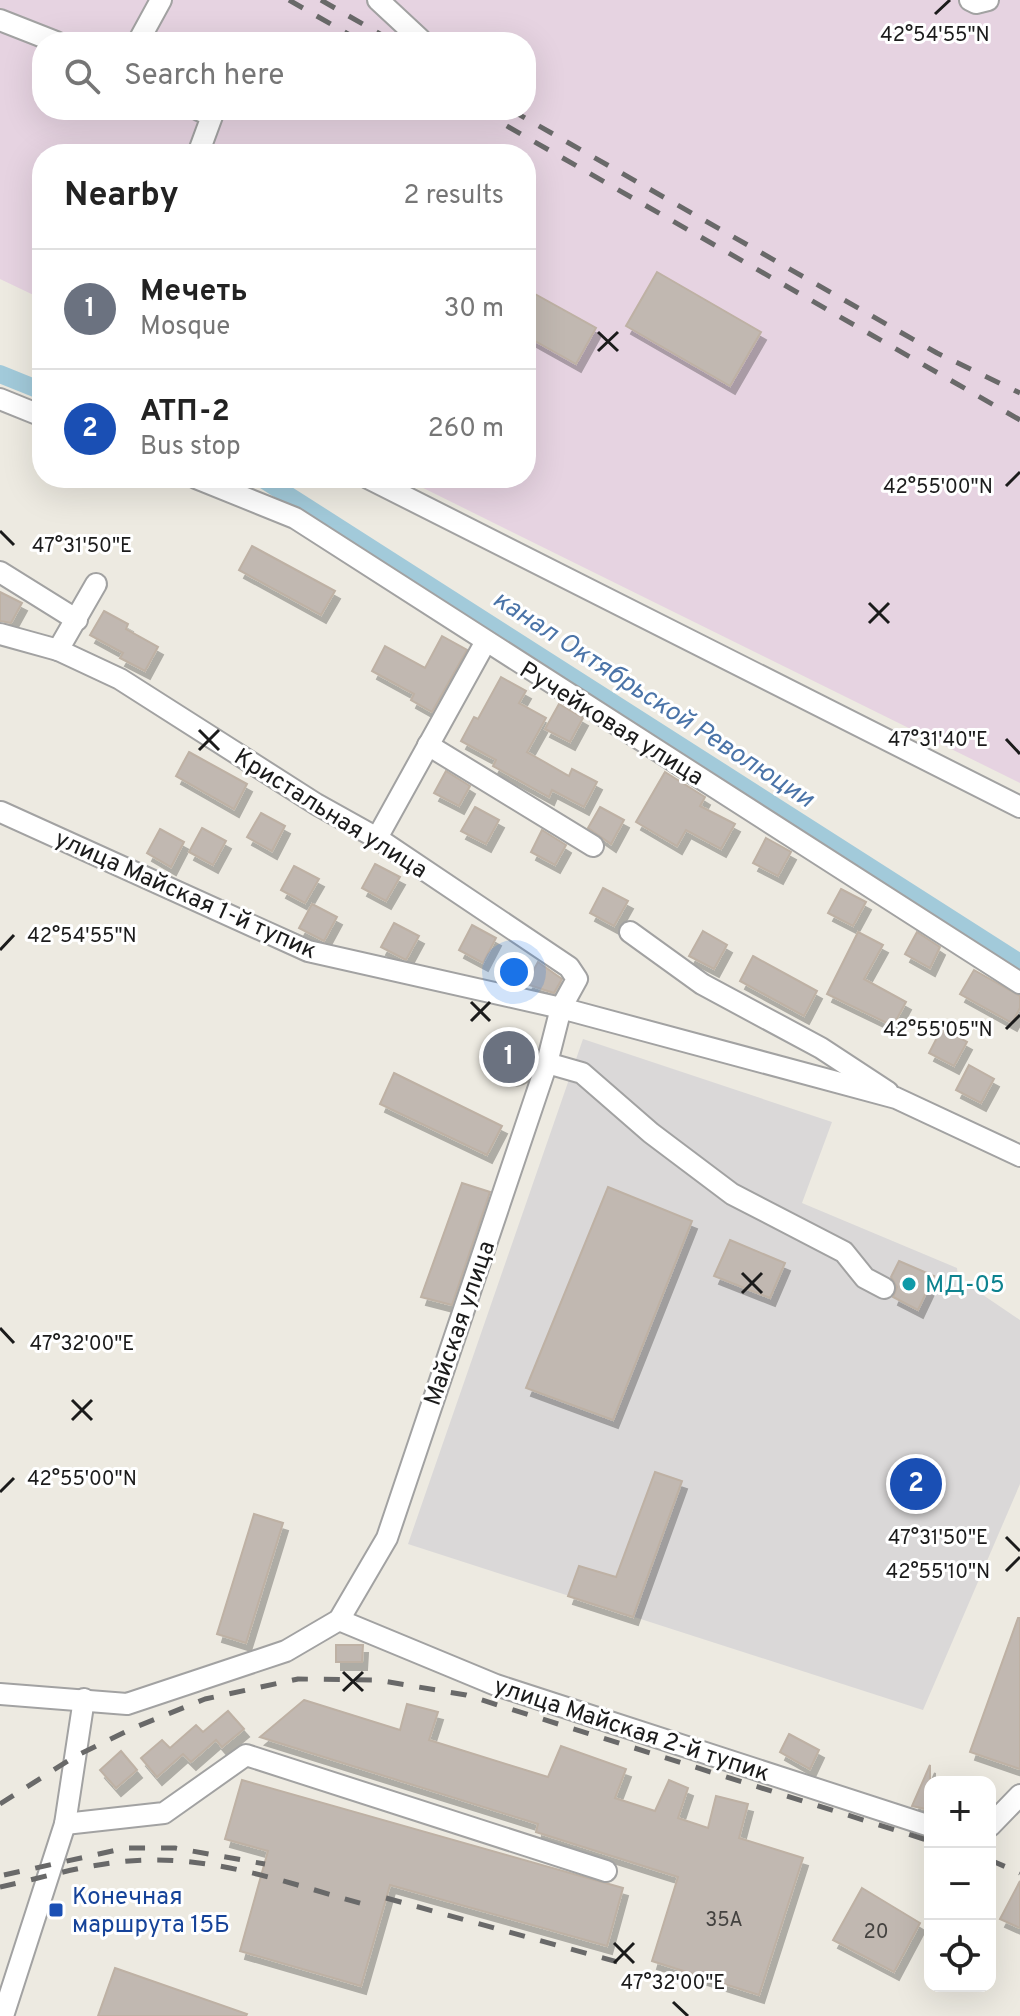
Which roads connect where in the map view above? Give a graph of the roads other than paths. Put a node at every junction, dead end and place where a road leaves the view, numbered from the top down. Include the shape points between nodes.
1 (161, 0) edge
2 (378, 0) edge
3 (970, 0) edge
4 (988, 0) edge
5 (0, 20) edge
6 (143, 32) edge
7 (412, 32) edge
8 (32, 33) edge
9 (211, 120) edge
10 (202, 144) edge
11 (0, 399) edge
12 (32, 412) edge
13 (221, 488) edge
14 (388, 488) edge
15 (0, 572) edge
16 (96, 584) dead end
17 (77, 620) junction
18 (0, 634) edge
19 (485, 643) junction
20 (58, 650) junction
21 (428, 745) junction
22 (1020, 807) edge
23 (1, 812) edge
24 (377, 838) junction
25 (593, 846) dead end
26 (630, 932) dead end
27 (1020, 983) edge
28 (561, 1008) junction
29 (547, 1063) junction
30 (896, 1098) junction
31 (1020, 1156) edge
32 (884, 1288) dead end
33 (339, 1620) junction
34 (0, 1694) edge
35 (84, 1699) junction
36 (1020, 1795) edge
37 (996, 1820) edge
38 (65, 1824) junction
39 (924, 1824) edge
40 (606, 1871) dead end
41 (3, 2016) edge

1 - 6 street
2 - 7 street
3 - 4 street
5 - 8 street
9 - 10 street
11 - 12 street
13 - 19 street, Ручейковая улица via 295,518
14 - 22 street
15 - 17 street
16 - 17 street
17 - 20 street
18 - 20 street, Кристальная улица
19 - 21 street
19 - 27 street, Ручейковая улица
20 - 24 street, Кристальная улица via 120,679
21 - 24 street
21 - 25 street
23 - 28 street, улица Майская 1-й тупик via 308,951
24 - 28 street, Кристальная улица via 569,967 577,979
26 - 30 street via 702,984 866,1075
28 - 29 street, Майская улица
28 - 30 street
29 - 32 street via 582,1073 732,1194 844,1252 865,1278
29 - 33 street, Майская улица via 387,1538
30 - 31 street
33 - 35 street, Майская улица via 286,1651 127,1704
33 - 39 street, улица Майская 2-й тупик via 496,1685
34 - 35 street, Майская улица
35 - 38 street
36 - 37 street
38 - 40 street via 164,1813 246,1755
38 - 41 street

